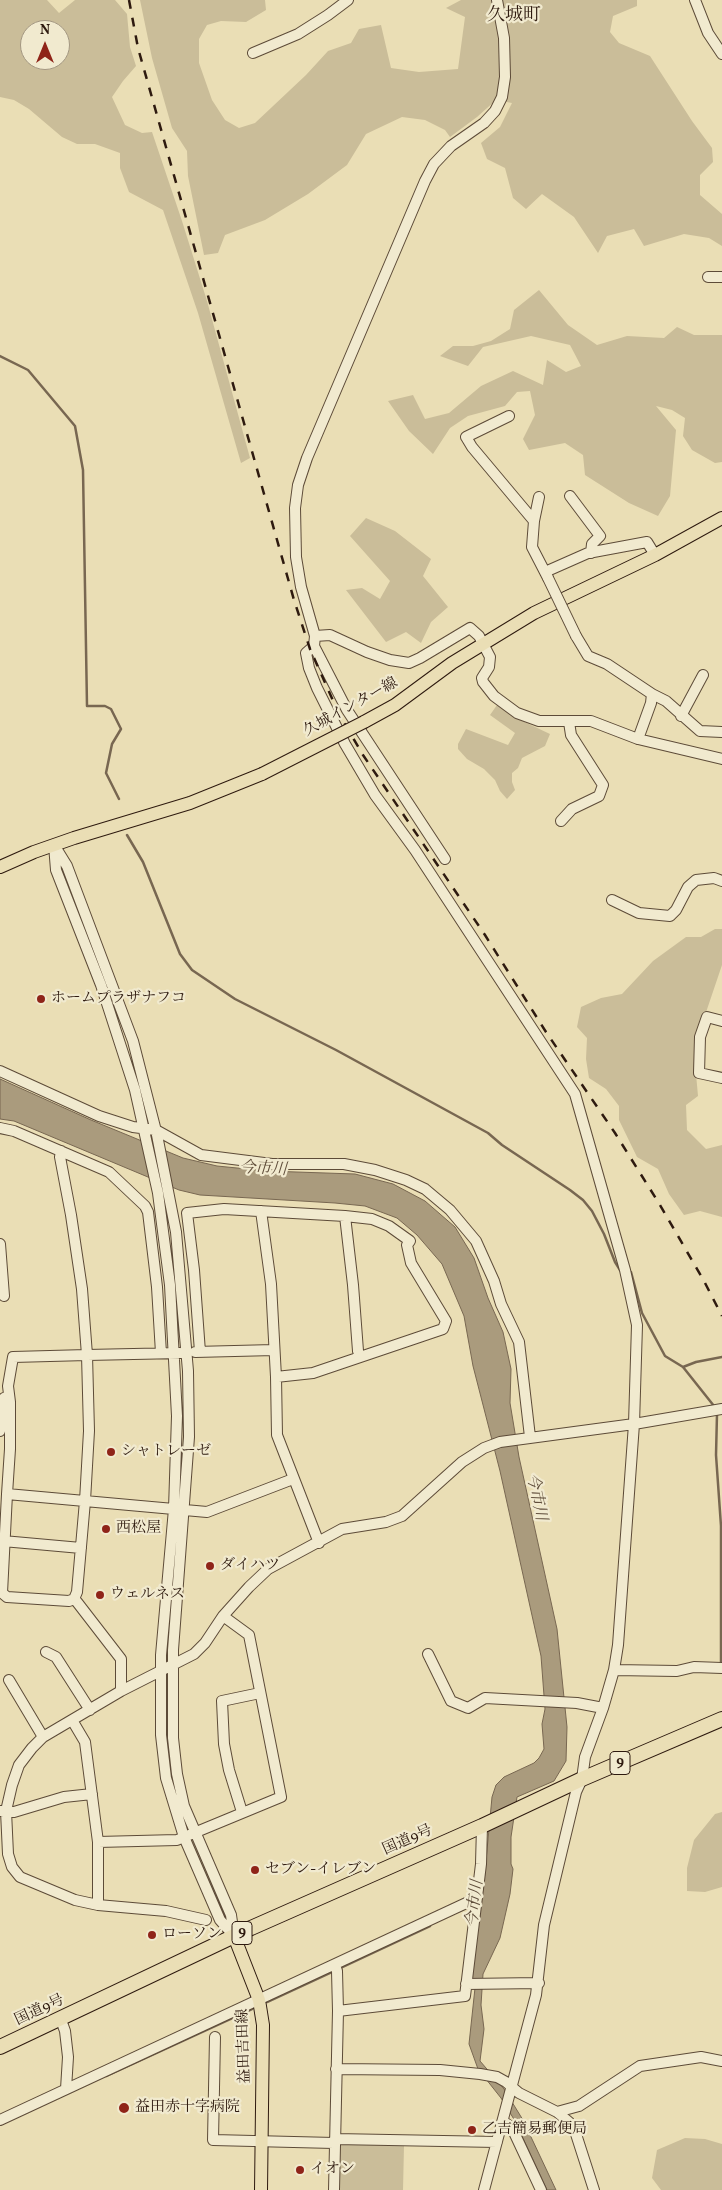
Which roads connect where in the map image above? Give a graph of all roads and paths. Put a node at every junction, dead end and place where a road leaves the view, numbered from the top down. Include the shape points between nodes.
1 (348, 0) edge
2 (497, 0) edge
3 (695, 0) edge
4 (253, 53) dead end
5 (722, 54) edge
6 (708, 277) dead end
7 (722, 277) edge
8 (509, 416) dead end
9 (570, 496) dead end
10 (539, 497) dead end
11 (722, 518) edge
12 (534, 520) junction
13 (591, 553) junction
14 (655, 555) junction
15 (547, 575) junction
16 (314, 641) junction
17 (483, 643) junction
18 (703, 675) dead end
19 (652, 694) junction
20 (681, 716) junction
21 (569, 722) junction
22 (722, 732) edge
23 (638, 739) junction
24 (722, 759) edge
25 (561, 821) dead end
26 (54, 845) junction
27 (445, 858) dead end
28 (0, 867) edge
29 (722, 881) edge
30 (612, 900) dead end
31 (722, 1021) edge
32 (0, 1072) edge
33 (722, 1078) edge
34 (0, 1128) edge
35 (145, 1132) junction
36 (157, 1132) junction
37 (61, 1151) junction
38 (261, 1211) junction
39 (345, 1216) junction
40 (0, 1244) edge
41 (4, 1296) dead end
42 (274, 1350) junction
43 (200, 1352) junction
44 (161, 1353) junction
45 (175, 1353) junction
46 (187, 1353) junction
47 (87, 1355) junction
48 (360, 1357) junction
49 (276, 1377) junction
50 (9, 1396) junction
51 (722, 1409) edge
52 (634, 1424) junction
53 (0, 1432) edge
54 (526, 1438) junction
55 (293, 1479) junction
56 (7, 1494) junction
57 (85, 1501) junction
58 (179, 1510) junction
59 (3, 1541) junction
60 (319, 1543) junction
61 (81, 1548) junction
62 (1, 1573) edge
63 (74, 1599) junction
64 (223, 1616) junction
65 (46, 1652) dead end
66 (428, 1654) dead end
67 (172, 1666) junction
68 (722, 1668) edge
69 (614, 1670) junction
70 (160, 1672) junction
71 (9, 1680) dead end
72 (121, 1691) junction
73 (260, 1693) junction
74 (603, 1708) junction
75 (90, 1710) junction
76 (722, 1719) edge
77 (72, 1720) junction
78 (43, 1737) junction
79 (582, 1779) junction
80 (92, 1794) junction
81 (3, 1811) edge
82 (242, 1812) junction
83 (484, 1825) junction
84 (195, 1833) junction
85 (184, 1837) junction
86 (98, 1842) junction
87 (477, 1898) junction
88 (98, 1905) junction
89 (206, 1920) dead end
90 (234, 1936) junction
91 (335, 1965) junction
92 (539, 1983) junction
93 (468, 1984) junction
94 (259, 2000) junction
95 (338, 2010) junction
96 (61, 2020) junction
97 (215, 2037) dead end
98 (0, 2047) edge
99 (722, 2061) edge
100 (336, 2069) junction
101 (66, 2089) junction
102 (511, 2089) junction
103 (557, 2112) junction
104 (504, 2117) junction
105 (0, 2120) edge
106 (334, 2141) junction
107 (262, 2142) junction
108 (497, 2142) junction
109 (261, 2190) edge
110 (334, 2190) edge
111 (484, 2190) edge
112 (541, 2190) edge
113 (594, 2190) edge

1 - 4 street via 298,34
2 - 16 street via 504,38 506,77 502,97 484,123 451,146 429,172 298,485 296,556
3 - 5 street via 708,32
6 - 7 street
8 - 12 street via 466,437
9 - 13 street via 600,536 592,544
10 - 12 street
11 - 14 main road, 久城インター線
12 - 15 street via 532,547
13 - 14 street via 647,542
13 - 15 street
14 - 17 main road, 久城インター線 via 534,612
15 - 19 street, bridge via 588,656 607,664
16 - 17 street via 330,635 367,652 409,663 466,628 473,629
16 - 27 street via 352,718
16 - 52 street via 306,652 308,668 374,795 415,850 575,1094 633,1300 637,1325
17 - 21 street via 491,661 482,678 494,696 517,713 539,721
17 - 26 main road, 久城インター線, bridge via 395,705 262,774 190,803
18 - 20 street
19 - 20 street via 666,701
19 - 23 street via 652,704
20 - 22 street via 700,731
21 - 23 street via 591,721
21 - 25 street via 571,734 603,786 599,796 572,809
23 - 24 street
26 - 28 main road, 久城インター線
26 - 35 street via 56,870 107,1002
26 - 36 street via 66,866 118,996
29 - 30 street via 714,878 696,880 670,916 639,913
31 - 33 street via 707,1017 700,1037 699,1073
32 - 35 street via 99,1116
34 - 37 street
35 - 36 street
35 - 45 street via 166,1240
36 - 46 street via 181,1276
36 - 54 street via 201,1155 272,1164 344,1164 375,1170 425,1189 450,1210 476,1241 519,1342
37 - 44 street via 109,1172 148,1212
37 - 47 street via 82,1289
38 - 39 street
38 - 42 street via 271,1284
38 - 43 street via 224,1208 187,1213
39 - 48 street
39 - 48 street via 372,1219 410,1241 407,1245 411,1263 446,1321 442,1328
40 - 41 street
42 - 43 street
42 - 49 street
43 - 46 street
44 - 45 street
44 - 47 street
45 - 46 street
45 - 58 street
46 - 58 street via 189,1437
47 - 50 street via 12,1357
47 - 57 street
48 - 49 street via 312,1373
49 - 55 street via 276,1435
50 - 53 street via 4,1398
50 - 56 street
51 - 52 street
52 - 54 street
52 - 69 street
54 - 60 street via 486,1447 462,1462 402,1516 342,1529
55 - 58 street via 208,1512
55 - 60 street
56 - 57 street
56 - 59 street
57 - 58 street
57 - 61 street
58 - 67 street
58 - 70 street
59 - 61 street
59 - 62 street
60 - 64 street via 268,1569
61 - 63 street
62 - 63 street via 2,1593 7,1596
63 - 72 street via 121,1659
64 - 67 street via 194,1654
64 - 73 street via 249,1635
65 - 75 street via 56,1657
66 - 74 street via 451,1701 468,1708 485,1698
67 - 70 street
67 - 84 street via 177,1774 184,1806
68 - 69 street
69 - 74 street
70 - 72 street
70 - 85 street via 161,1735 166,1778
71 - 78 street
72 - 75 street
73 - 82 street via 281,1797
73 - 82 street via 222,1701 224,1744
74 - 79 street via 585,1756
75 - 77 street
76 - 79 highway, 国道9号 / 9
77 - 78 street
77 - 80 street via 85,1742
78 - 81 street via 20,1765
79 - 83 highway, 国道9号 / 9
79 - 92 street via 576,1792 544,1925
80 - 81 street via 64,1797 14,1812
80 - 86 street
81 - 88 street via 8,1854 20,1877 53,1893
82 - 84 street
83 - 87 street
83 - 90 highway, 国道9号 / 9
84 - 85 street
84 - 90 street via 231,1915
85 - 86 street via 177,1840
85 - 90 street via 220,1920
86 - 88 street
87 - 91 street
87 - 93 street
88 - 89 street
90 - 94 main road, 益田吉田線
90 - 96 highway, 国道9号 / 9
91 - 94 street
91 - 95 street
92 - 93 street
92 - 102 street
93 - 95 street via 465,1996
94 - 101 street
94 - 107 main road, 益田吉田線 via 263,2034
95 - 100 street
96 - 98 highway, 国道9号 / 9
96 - 101 street via 68,2058
97 - 107 street via 213,2140
99 - 103 street via 701,2058 640,2066 579,2106
100 - 102 street via 440,2070 480,2074 497,2077
100 - 106 street
101 - 105 street
102 - 103 street
102 - 104 street
103 - 113 street via 575,2131
104 - 108 street
104 - 112 street
106 - 107 street
106 - 108 street
106 - 110 street
107 - 109 main road, 益田吉田線
108 - 111 street

